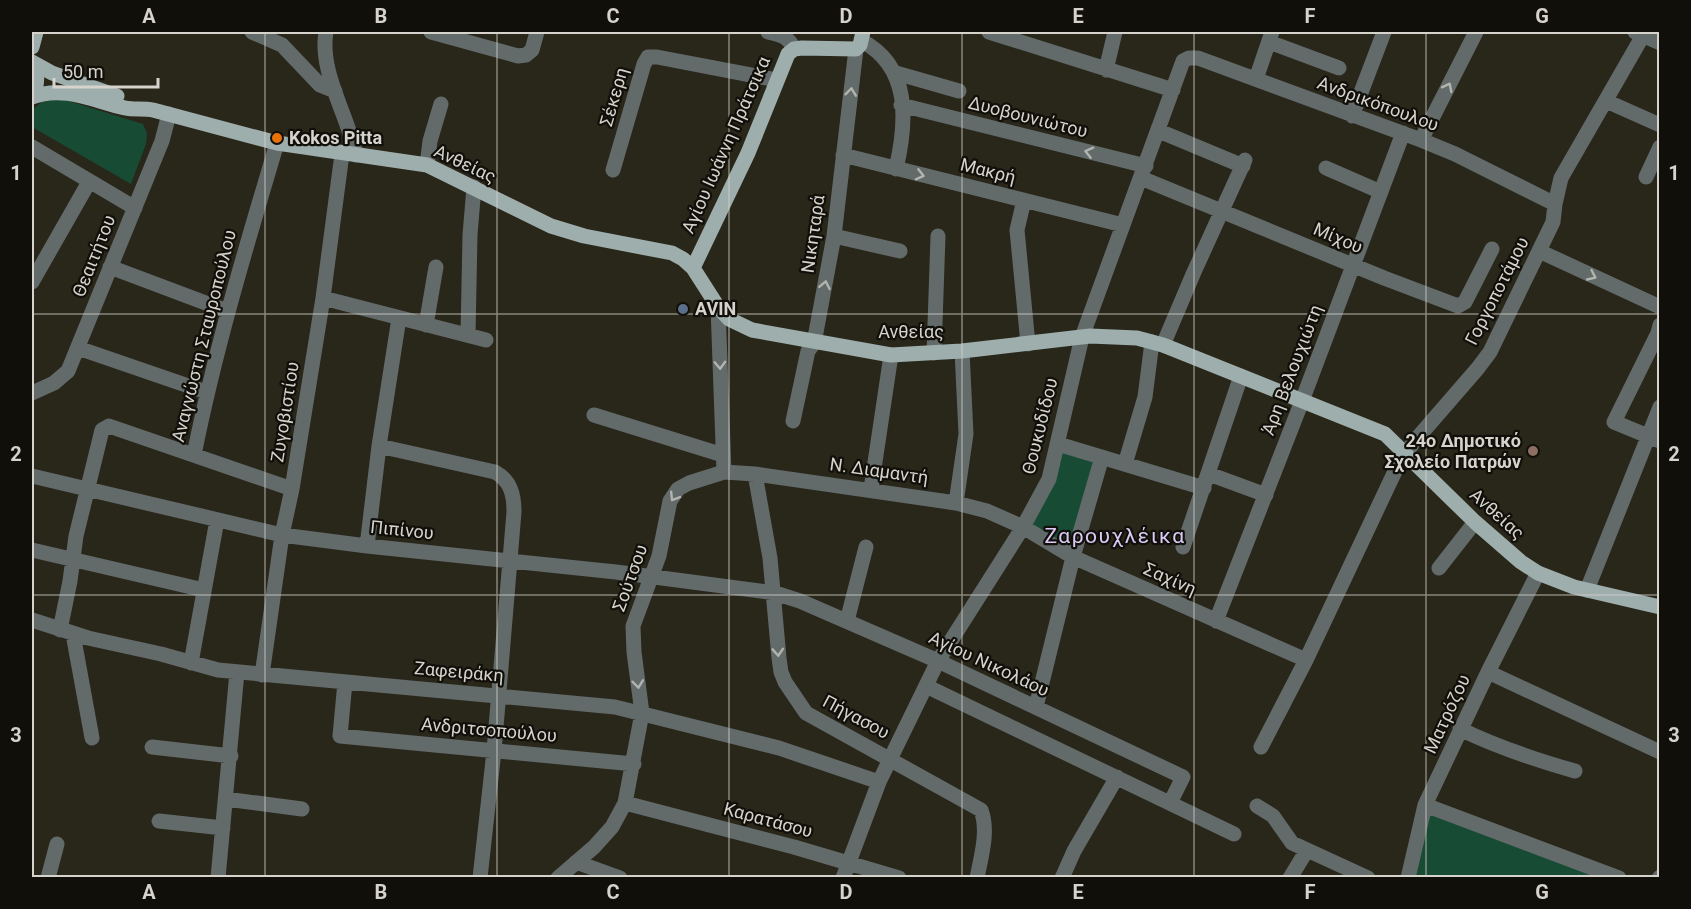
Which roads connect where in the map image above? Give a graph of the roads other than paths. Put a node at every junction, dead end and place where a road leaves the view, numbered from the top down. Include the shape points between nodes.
1 (36, 32) edge
2 (252, 32) edge
3 (326, 32) edge
4 (431, 32) edge
5 (537, 32) edge
6 (768, 32) edge
7 (988, 32) edge
8 (1115, 32) edge
9 (1384, 32) edge
10 (1476, 32) edge
11 (1641, 33) edge
12 (1271, 37) edge
13 (860, 40) edge
14 (1659, 43) edge
15 (32, 47) edge
16 (794, 49) junction
17 (1183, 61) joint
18 (32, 62) edge
19 (1339, 68) dead end
20 (1106, 70) junction
21 (896, 73) junction
22 (1257, 79) junction
23 (777, 80) junction
24 (1173, 90) junction
25 (335, 91) junction
26 (959, 91) dead end
27 (32, 96) edge
28 (1606, 101) junction
29 (441, 104) dead end
30 (902, 105) junction
31 (144, 108) junction
32 (169, 114) junction
33 (1352, 116) junction
34 (1659, 125) edge
35 (1158, 131) junction
36 (1403, 133) junction
37 (1421, 140) junction
38 (277, 143) junction
39 (32, 147) edge
40 (1659, 147) edge
41 (349, 154) junction
42 (843, 155) junction
43 (427, 165) junction
44 (1326, 168) dead end
45 (896, 169) junction
46 (613, 170) dead end
47 (1143, 172) junction
48 (1646, 177) dead end
49 (89, 182) junction
50 (474, 187) junction
51 (1381, 192) junction
52 (1024, 200) junction
53 (1555, 204) junction
54 (135, 208) junction
55 (1221, 212) junction
56 (1124, 225) junction
57 (834, 236) junction
58 (938, 236) dead end
59 (1492, 249) dead end
60 (900, 251) dead end
61 (1539, 251) junction
62 (1353, 265) junction
63 (110, 267) junction
64 (436, 267) dead end
65 (693, 268) junction
66 (32, 282) edge
67 (323, 298) junction
68 (718, 307) junction
69 (1659, 308) edge
70 (227, 311) junction
71 (399, 318) junction
72 (426, 325) junction
73 (1659, 325) edge
74 (468, 335) junction
75 (1082, 337) junction
76 (486, 340) dead end
77 (814, 343) junction
78 (1028, 344) junction
79 (1157, 344) junction
80 (78, 348) junction
81 (962, 351) junction
82 (934, 353) junction
83 (891, 355) junction
84 (1241, 376) junction
85 (206, 392) junction
86 (32, 393) edge
87 (1302, 401) junction
88 (1659, 407) edge
89 (594, 415) dead end
90 (793, 421) dead end
91 (1653, 438) edge
92 (1058, 444) junction
93 (379, 446) junction
94 (1405, 453) junction
95 (723, 454) junction
96 (194, 455) junction
97 (1102, 457) junction
98 (1125, 464) junction
99 (724, 472) junction
100 (755, 474) junction
101 (32, 476) edge
102 (1207, 481) junction
103 (87, 489) junction
104 (292, 489) junction
105 (871, 489) junction
106 (1266, 495) junction
107 (956, 503) junction
108 (217, 520) junction
109 (1475, 522) junction
110 (1023, 527) junction
111 (282, 535) junction
112 (367, 546) junction
113 (866, 547) dead end
114 (1183, 547) dead end
115 (32, 550) edge
116 (1073, 557) junction
117 (73, 559) junction
118 (510, 560) junction
119 (1438, 568) dead end
120 (1538, 573) junction
121 (652, 576) junction
122 (204, 590) junction
123 (1587, 590) junction
124 (775, 593) junction
125 (1659, 607) edge
126 (32, 620) edge
127 (847, 621) junction
128 (1216, 621) junction
129 (67, 632) junction
130 (1306, 660) junction
131 (938, 661) junction
132 (191, 663) junction
133 (237, 672) junction
134 (1488, 672) junction
135 (262, 675) junction
136 (345, 682) junction
137 (926, 686) junction
138 (500, 696) junction
139 (1036, 707) junction
140 (642, 713) junction
141 (1460, 729) junction
142 (92, 738) dead end
143 (152, 747) dead end
144 (1261, 747) dead end
145 (494, 751) junction
146 (1659, 752) edge
147 (231, 756) junction
148 (890, 758) junction
149 (633, 764) junction
150 (1575, 771) dead end
151 (1118, 777) junction
152 (879, 782) junction
153 (226, 799) junction
154 (626, 803) junction
155 (1170, 803) junction
156 (1425, 805) junction
157 (1257, 807) dead end
158 (302, 810) dead end
159 (159, 821) dead end
160 (223, 828) junction
161 (1234, 834) dead end
162 (57, 844) dead end
163 (1307, 850) junction
164 (576, 862) junction
165 (848, 862) junction
166 (48, 878) edge
167 (218, 878) edge
168 (480, 878) edge
169 (558, 878) edge
170 (620, 878) edge
171 (843, 878) edge
172 (899, 878) edge
173 (978, 878) edge
174 (1062, 878) edge
175 (1290, 878) edge
176 (1368, 878) edge
177 (1408, 878) edge
178 (1619, 878) edge

1 - 15 main road
2 - 25 street via 282,45 320,85
3 - 25 street via 325,58
4 - 5 street via 518,56 532,50
6 - 16 street via 784,35
7 - 20 street
8 - 20 street
9 - 33 street
37 -> 10 street
11 - 14 street
11 - 28 street, Γοργοποτάμου
12 - 19 street
12 - 22 street
13 - 16 main road, Αγίου Ιωάννη Πράτσικα
13 - 21 street via 879,52
42 -> 13 street, Νικηταρά
16 - 23 main road, Αγίου Ιωάννη Πράτσικα via 786,56
17 - 22 street, Ανδρικόπουλου via 1198,58
17 - 24 street, Θουκυδίδου
18 - 27 main road via 37,83
18 - 31 main road, Ανθείας
20 - 24 street
21 - 26 street
21 - 30 street
22 - 33 street, Ανδρικόπουλου
23 - 46 street, Σέκερη via 648,57
23 - 65 main road, Αγίου Ιωάννη Πράτσικα via 748,153
24 - 35 street, Θουκυδίδου
25 - 41 street via 351,132
27 - 31 main road, Ανθείας via 65,92 127,109
28 - 34 street
28 - 53 street, Γοργοποτάμου via 1561,178
29 - 43 street
30 - 45 street via 904,132
47 -> 30 street, Δυοβουνιώτου
31 - 32 main road, Ανθείας
32 - 38 main road, Ανθείας
32 - 54 street, Θεαιτήτου
33 - 36 street, Ανδρικόπουλου
35 - 47 street, Θουκυδίδου
35 - 55 street via 1244,163
36 - 37 street, Ανδρικόπουλου
36 - 51 street, Άρη Βελουχιώτη
37 - 53 street, Ανδρικόπουλου
38 - 41 main road, Ανθείας
38 - 70 street, Αναγνώστη Σταυροπούλου
39 - 49 street
40 - 48 street
41 - 43 main road, Ανθείας
41 - 67 street, Ζυγοβιστίου
42 - 45 street, Μακρή
42 - 57 street, Νικηταρά
43 - 50 main road, Ανθείας
44 - 51 street
45 -> 52 street, Μακρή
47 - 55 street, Μίχου
47 - 56 street, Θουκυδίδου
49 - 54 street
49 - 66 street
50 - 65 main road, Ανθείας via 551,226 672,253
50 - 74 street
51 - 62 street, Άρη Βελουχιώτη
52 - 56 street, Μακρή
52 - 78 street via 1017,230
53 - 61 street, Γοργοποτάμου via 1553,222
54 - 63 street, Θεαιτήτου
55 - 62 street, Μίχου
55 - 79 street
56 - 75 street, Θουκυδίδου
57 - 60 street
77 -> 57 street, Νικηταρά
58 - 82 street
59 - 62 street, Μίχου via 1465,302 1458,306
61 -> 69 street
61 - 94 street, Γοργοποτάμου via 1490,352
62 - 87 street, Άρη Βελουχιώτη
63 - 70 street
63 - 80 street, Θεαιτήτου
64 - 72 street
65 - 68 main road, Ανθείας
67 - 71 street
67 - 104 street, Ζυγοβιστίου
68 - 77 main road, Ανθείας via 729,319 752,330
68 -> 95 street
70 - 85 street, Αναγνώστη Σταυροπούλου
71 - 72 street
71 - 93 street
72 - 74 street
73 - 91 street via 1614,422
74 - 76 street
75 - 78 main road, Ανθείας
75 - 79 main road, Ανθείας via 1121,337
75 - 92 street, Θουκυδίδου
77 - 83 main road, Ανθείας
77 - 90 street, Νικηταρά via 808,351
78 - 81 main road, Ανθείας
79 - 84 main road, Ανθείας
79 - 98 street
80 - 85 street
80 - 86 street, Θεαιτήτου via 62,378
81 - 82 main road, Ανθείας
81 - 107 street via 966,434
82 - 83 main road, Ανθείας
83 - 105 street
84 - 87 main road, Ανθείας
84 - 102 street
85 - 96 street, Αναγνώστη Σταυροπούλου
87 - 94 main road, Ανθείας via 1385,434
87 - 106 street, Άρη Βελουχιώτη
88 - 91 street
89 - 95 street
91 - 123 street
92 - 97 street
92 - 110 street, Θουκυδίδου via 1049,479
93 - 112 street
93 - 118 street via 489,470 503,477 514,502
94 - 109 main road, Ανθείας
94 - 130 street, Γοργοποτάμου
95 - 99 street
96 - 103 street, Αναγνώστη Σταυροπούλου via 104,427
96 - 104 street
97 - 98 street
97 - 116 street
98 - 102 street
99 - 100 street, Ν. Διαμαντή
99 -> 121 street, Σούτσου via 689,483 672,496
100 - 105 street, Ν. Διαμαντή
100 - 124 street, Πήγασου
101 - 103 street, Πιπίνου
102 - 106 street
102 - 114 street
103 - 108 street, Πιπίνου
103 - 117 street, Αναγνώστη Σταυροπούλου
104 - 111 street, Ζυγοβιστίου
105 - 107 street, Ν. Διαμαντή
106 - 128 street, Άρη Βελουχιώτη
107 - 110 street, Ν. Διαμαντή
108 - 111 street, Πιπίνου
108 - 122 street
109 - 119 street
109 - 120 main road, Ανθείας
110 - 116 street, Σαχίνη
110 - 131 street, Θουκυδίδου
111 - 112 street, Πιπίνου
111 - 135 street, Ζυγοβιστίου
112 - 118 street, Πιπίνου
113 - 127 street
115 - 117 street
116 - 128 street, Σαχίνη
116 - 139 street
117 - 122 street
117 - 129 street, Αναγνώστη Σταυροπούλου
118 - 121 street, Πιπίνου
118 - 138 street
120 - 123 main road, Ανθείας
120 - 134 street, Ματρόζου
121 - 124 street, Πιπίνου
121 -> 140 street, Σούτσου via 633,626
122 - 132 street
123 - 125 main road, Ανθείας
124 - 127 street, Αγίου Νικολάου
124 -> 148 street, Πήγασου via 781,672 799,705 806,713
126 - 129 street, Ζαφειράκη
127 - 131 street, Αγίου Νικολάου
128 - 130 street, Σαχίνη
129 - 132 street, Ζαφειράκη
129 - 142 street
130 - 144 street, Γοργοποτάμου
131 - 137 street, Θουκυδίδου
131 - 139 street, Αγίου Νικολάου
132 - 133 street, Ζαφειράκη
133 - 135 street, Ζαφειράκη
133 - 147 street
134 - 141 street, Ματρόζου
134 - 146 street
135 - 136 street, Ζαφειράκη
136 - 138 street, Ζαφειράκη
136 - 145 street, Ανδριτσοπούλου via 340,736
137 - 148 street, Θουκυδίδου
137 - 151 street
138 - 140 street, Ζαφειράκη via 609,706
138 - 145 street
139 - 155 street, Αγίου Νικολάου via 1183,777
140 - 149 street, Σούτσου
140 - 152 street, Ζαφειράκη via 795,753
141 - 150 street via 1490,744
141 - 156 street, Ματρόζου
143 - 147 street
145 - 149 street, Ανδριτσοπούλου
145 - 168 street
147 - 153 street
148 - 152 street, Θουκυδίδου
148 - 173 street, Πήγασου via 981,810 984,837
149 - 154 street, Σούτσου
151 - 155 street
151 - 174 street
152 - 165 street, Θουκυδίδου
153 - 158 street
153 - 160 street
154 - 164 street via 612,827
154 - 165 street, Καρατάσου
155 - 161 street
156 - 177 street, Ματρόζου
156 - 178 street
157 - 163 street via 1273,816 1292,843
159 - 160 street
160 - 167 street
162 - 166 street
163 - 175 street
163 - 176 street
164 - 169 street
164 - 170 street
165 - 171 street, Θουκυδίδου
165 - 172 street, Καρατάσου

